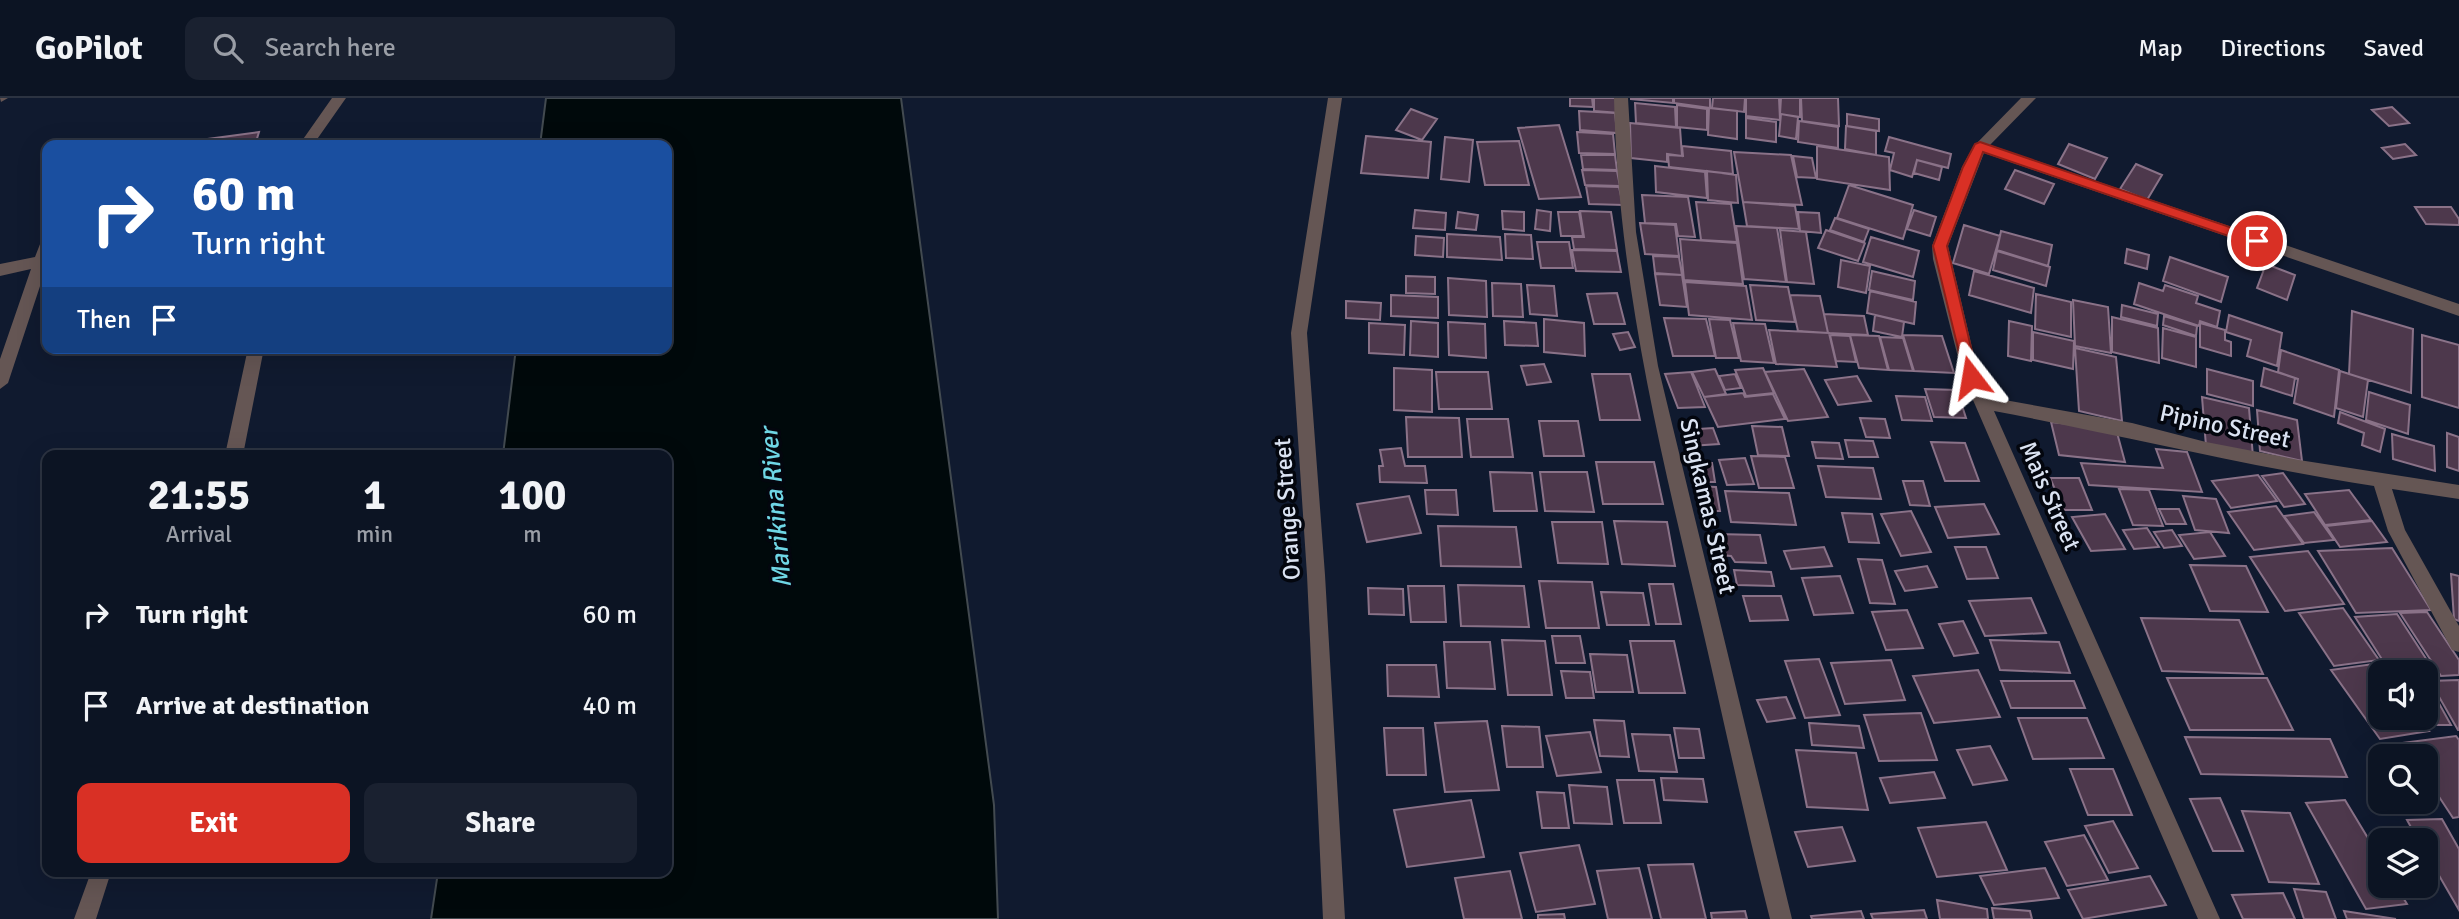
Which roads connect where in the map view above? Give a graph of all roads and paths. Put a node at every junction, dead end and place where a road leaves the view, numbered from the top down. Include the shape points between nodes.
1 (339, 98) edge
2 (1335, 98) edge
3 (1621, 98) edge
4 (2029, 98) edge
5 (310, 140) edge
6 (1980, 147) junction
7 (42, 261) edge
8 (42, 268) edge
9 (0, 270) edge
10 (2459, 310) edge
11 (255, 354) edge
12 (0, 383) edge
13 (1982, 402) junction
14 (235, 450) edge
15 (2381, 481) junction
16 (2459, 492) edge
17 (2459, 644) edge
18 (99, 877) edge
19 (85, 919) edge
20 (1334, 919) edge
21 (1781, 919) edge
22 (2209, 919) edge

1 - 5 street
2 - 20 street, Orange Street via 1299,333
3 - 21 street, Singkamas Street via 1627,215 1653,368 1693,559
4 - 6 street, Mais Street
6 - 10 street
6 - 13 street, Mais Street via 1940,246 1971,377
7 - 9 street
8 - 12 street
11 - 14 street
13 - 15 street, Pipino Street
13 - 22 street, Mais Street
15 - 16 street, Pipino Street
15 - 17 street via 2397,531
18 - 19 street

